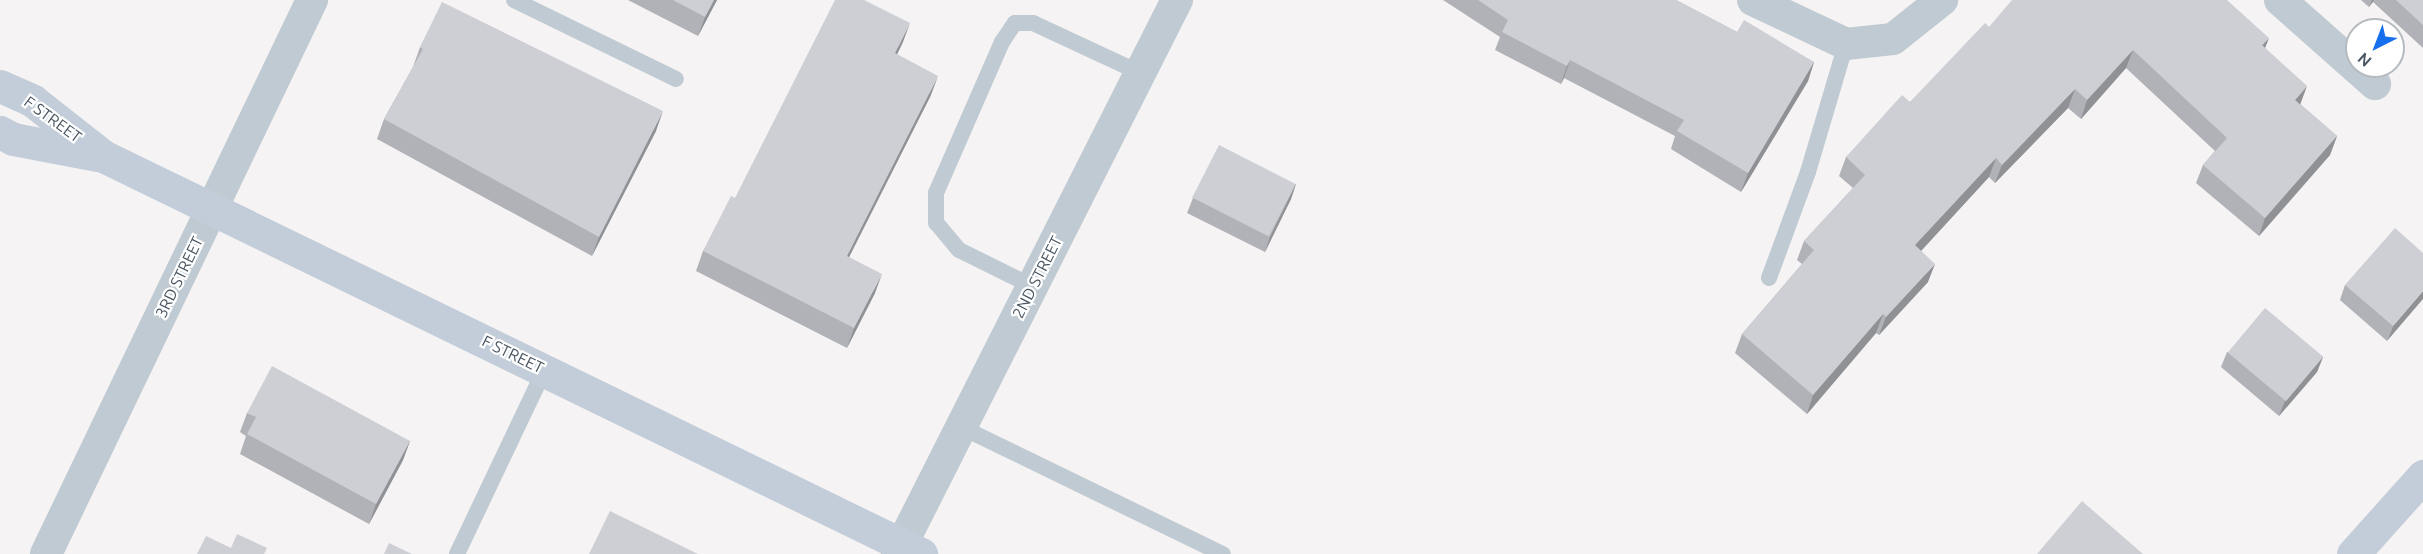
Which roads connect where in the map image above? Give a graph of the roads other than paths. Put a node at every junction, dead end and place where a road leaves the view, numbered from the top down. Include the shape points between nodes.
1 (312, 0) edge
2 (514, 0) edge
3 (1177, 0) edge
4 (1753, 0) edge
5 (1942, 0) edge
6 (2280, 0) edge
7 (1846, 44) junction
8 (1140, 73) junction
9 (676, 79) dead end
10 (2374, 84) dead end
11 (0, 86) edge
12 (0, 132) edge
13 (103, 156) junction
14 (212, 208) junction
15 (1769, 278) dead end
16 (1032, 286) junction
17 (545, 369) junction
18 (961, 427) junction
19 (2423, 476) edge
20 (907, 551) edge
21 (46, 554) edge
22 (457, 554) edge
23 (1223, 554) edge
24 (2353, 554) edge

1 - 14 street, 3RD STREET
2 - 9 lane
3 - 8 street, 2ND STREET
4 - 7 street
5 - 7 street via 1893,39
6 - 10 street
7 - 15 lane via 1808,172
8 - 16 street, 2ND STREET
8 - 16 lane via 1033,22 1015,23 1002,42 936,194 936,223 959,250
11 - 13 main road, F STREET via 33,101
12 - 13 main road, F STREET via 13,139
13 - 14 main road, F STREET
14 - 17 main road, F STREET
14 - 21 street, 3RD STREET
16 - 18 street, 2ND STREET
17 - 20 main road, F STREET
17 - 22 lane
18 - 20 street, 2ND STREET
18 - 23 lane
19 - 24 main road

